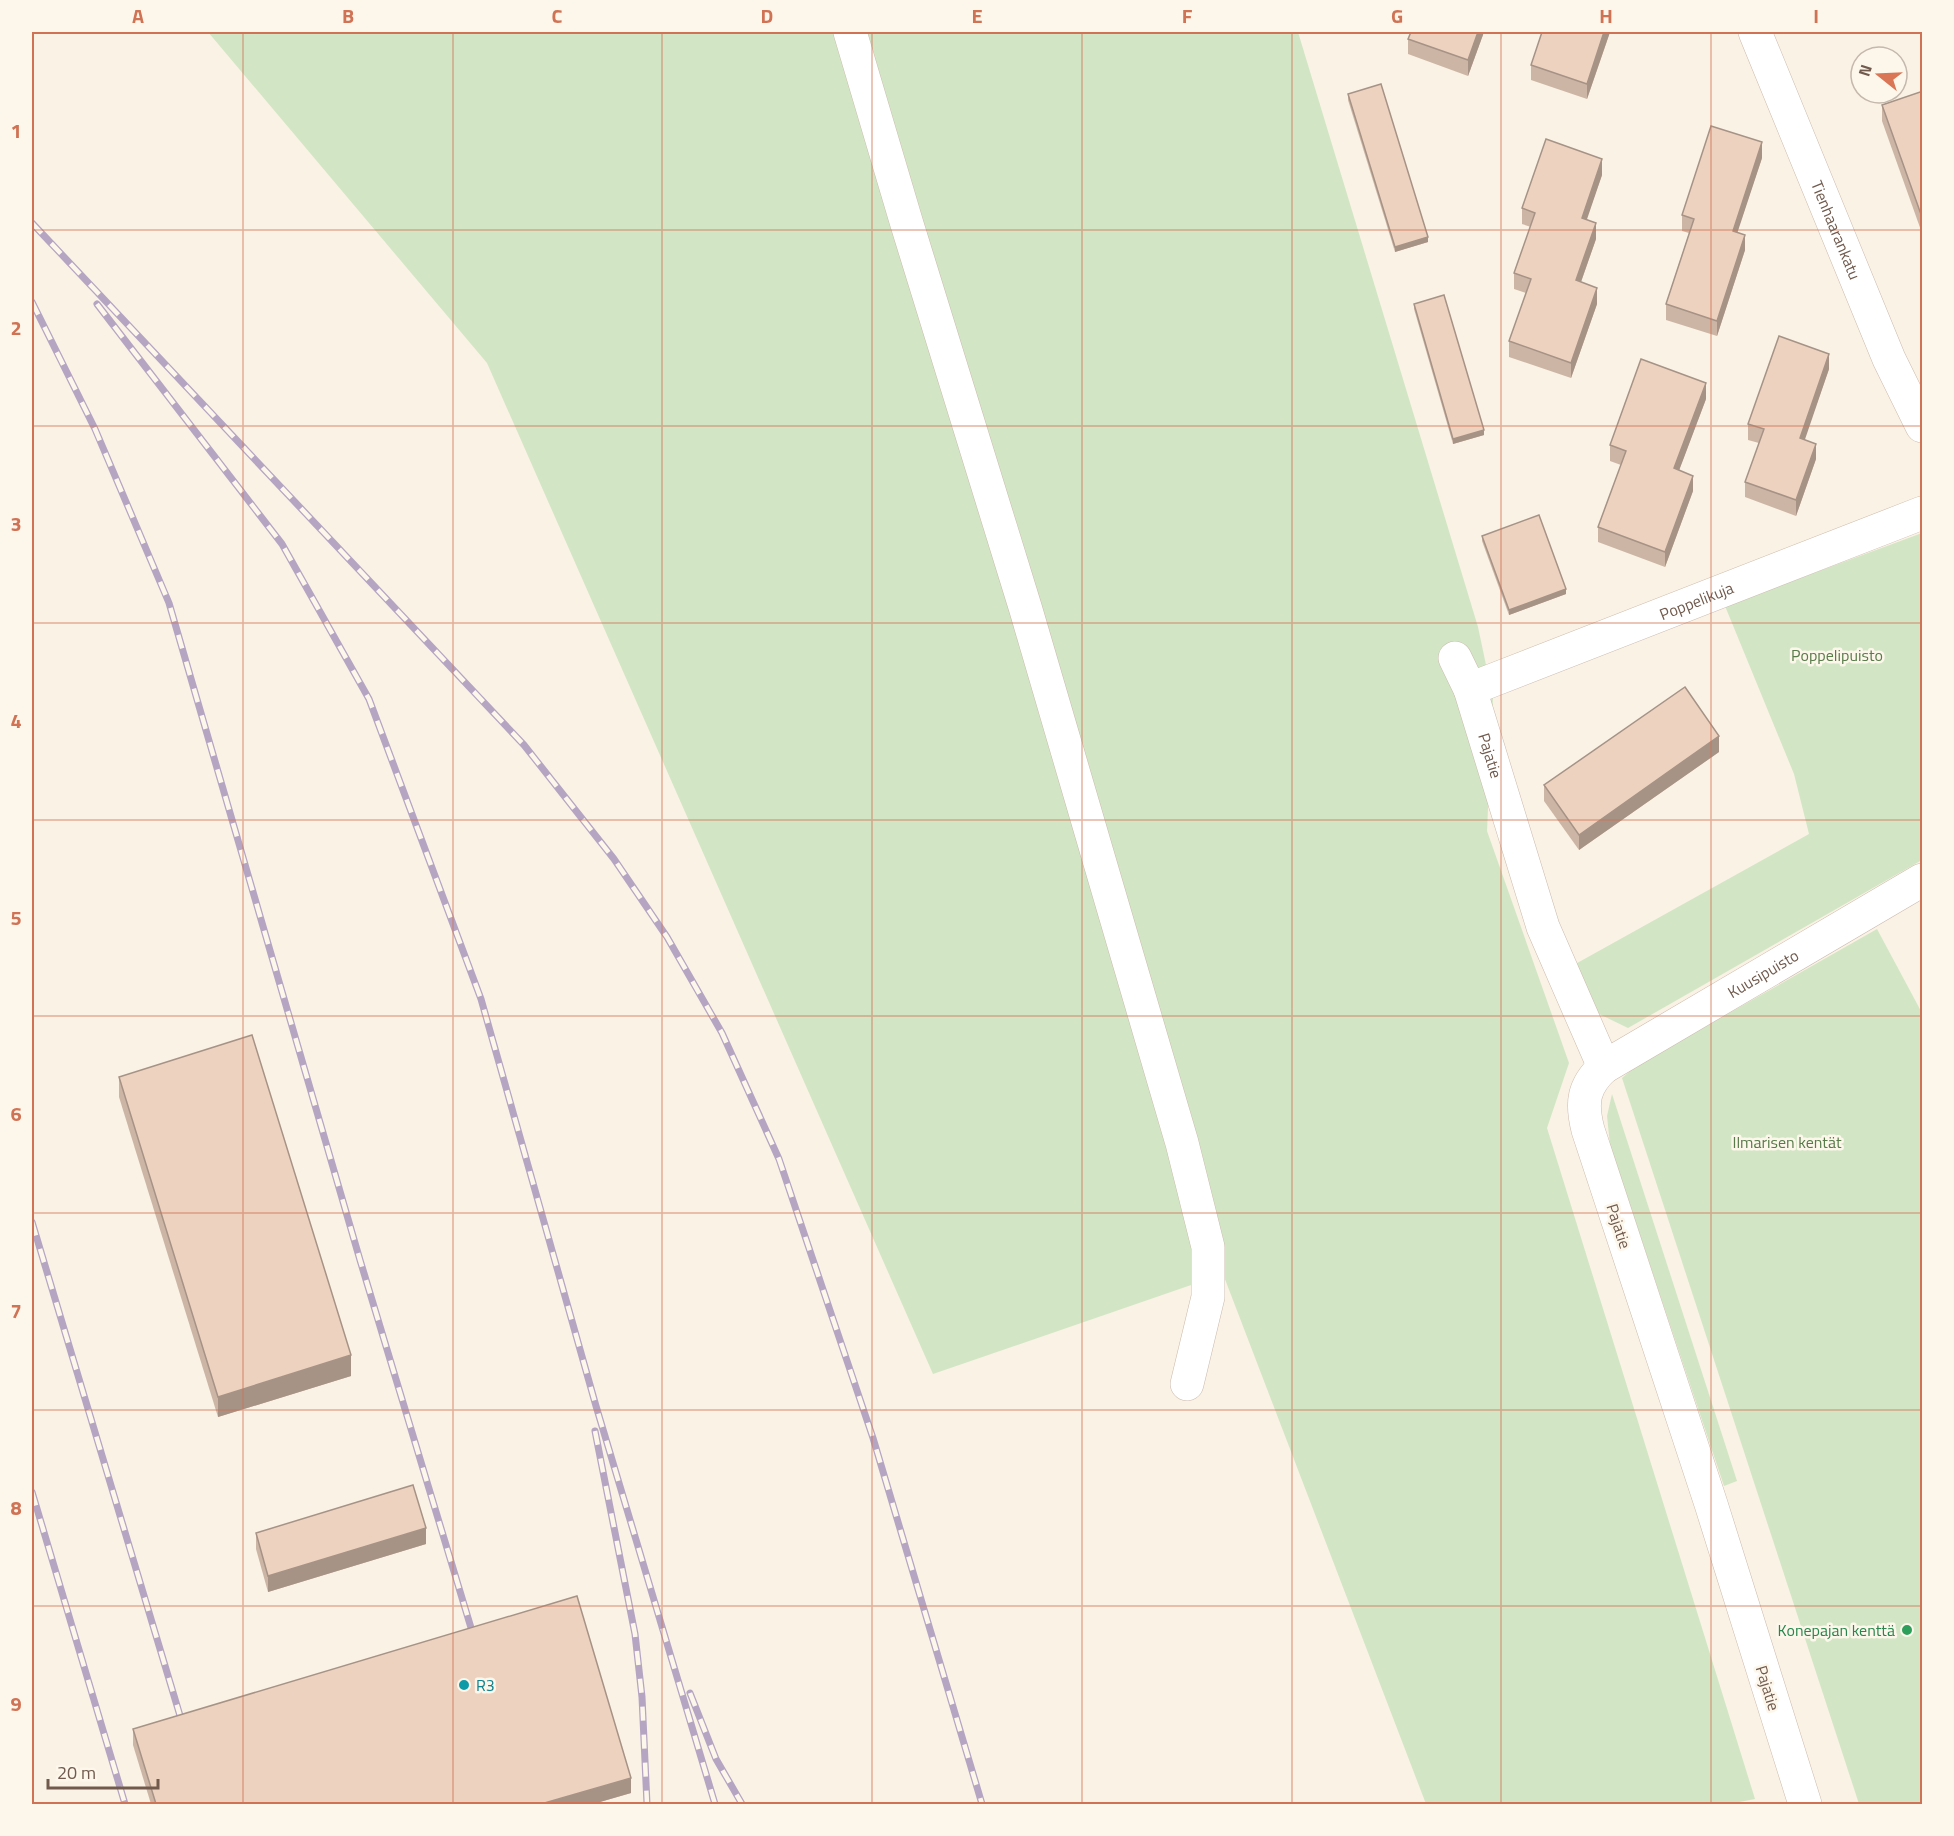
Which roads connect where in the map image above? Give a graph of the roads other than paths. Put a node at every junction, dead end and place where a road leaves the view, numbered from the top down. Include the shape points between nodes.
1 (850, 32) edge
2 (1755, 32) edge
3 (1923, 426) edge
4 (1923, 513) edge
5 (1455, 658) dead end
6 (1470, 689) junction
7 (1923, 880) edge
8 (1604, 1067) junction
9 (1187, 1384) dead end
10 (1805, 1804) edge

1 - 9 street via 1026,610 1209,1247 1208,1297
2 - 3 street, Tienhaarankatu via 1889,359
4 - 6 street, Poppelikuja
5 - 6 street, Pajatie
6 - 8 street, Pajatie via 1543,927
7 - 8 street, Kuusipuisto
8 - 10 street, Pajatie via 1593,1077 1584,1095 1588,1130

